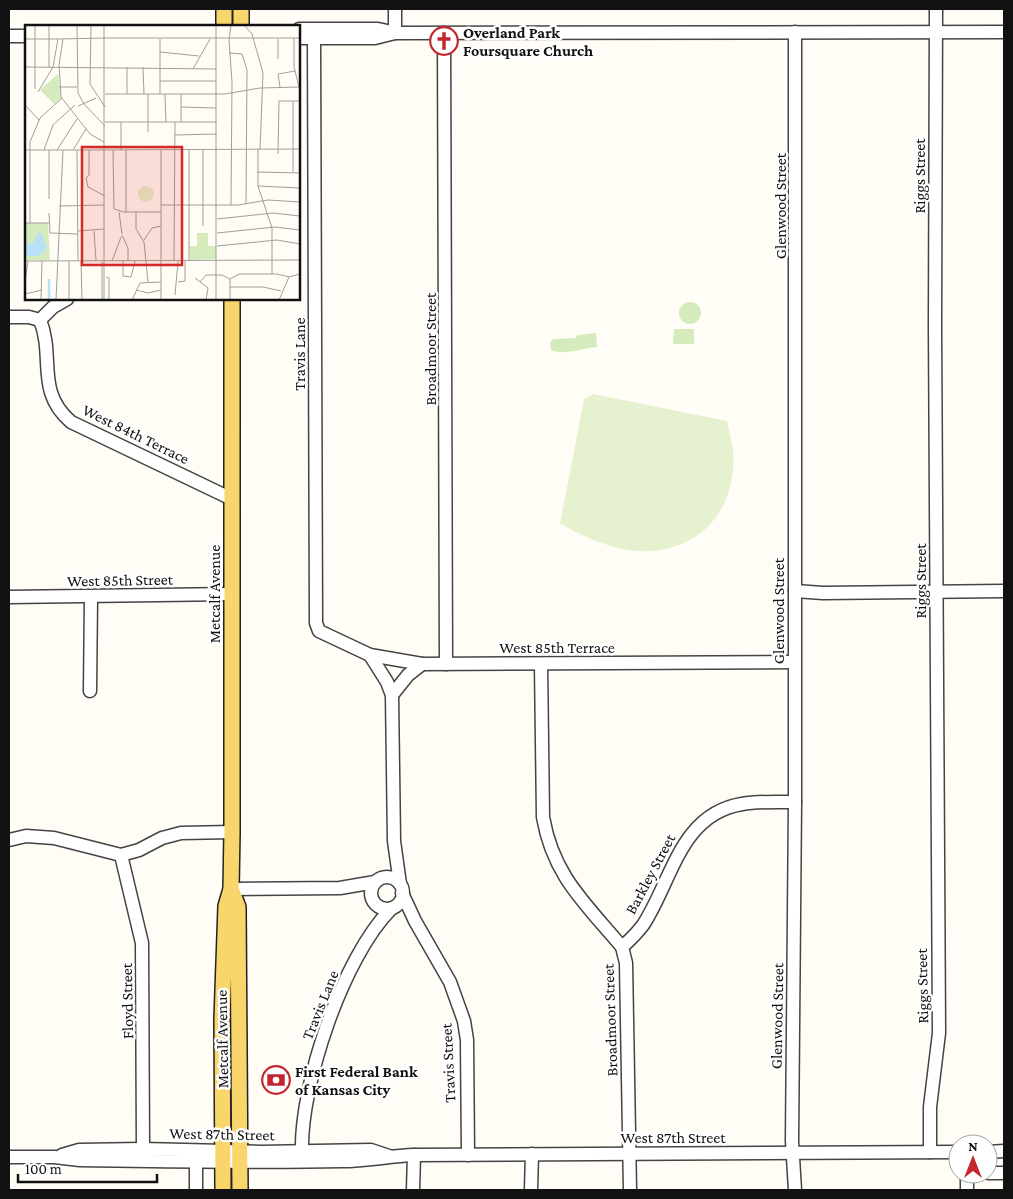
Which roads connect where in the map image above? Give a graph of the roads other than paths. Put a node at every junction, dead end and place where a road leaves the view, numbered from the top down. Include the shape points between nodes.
1 (224, 9) edge
2 (241, 9) edge
3 (395, 9) edge
4 (936, 9) edge
5 (224, 25) edge
6 (241, 25) edge
7 (300, 29) edge
8 (795, 32) junction
9 (936, 32) junction
10 (1004, 32) edge
11 (395, 33) junction
12 (444, 33) junction
13 (9, 36) edge
14 (25, 36) edge
15 (300, 38) edge
16 (314, 39) junction
17 (65, 300) edge
18 (232, 300) edge
19 (9, 317) edge
20 (40, 320) junction
21 (232, 499) junction
22 (795, 591) junction
23 (1004, 591) edge
24 (936, 592) junction
25 (232, 594) junction
26 (9, 597) edge
27 (91, 597) junction
28 (325, 636) joint
29 (370, 655) junction
30 (794, 662) junction
31 (422, 664) junction
32 (446, 664) junction
33 (541, 664) junction
34 (90, 691) dead end
35 (392, 695) junction
36 (795, 802) junction
37 (232, 832) junction
38 (9, 840) edge
39 (394, 841) junction
40 (121, 855) junction
41 (378, 880) junction
42 (340, 888) junction
43 (401, 888) junction
44 (231, 889) junction
45 (372, 899) junction
46 (392, 908) junction
47 (415, 921) junction
48 (371, 932) junction
49 (622, 947) junction
50 (143, 1149) junction
51 (302, 1152) junction
52 (930, 1152) junction
53 (948, 1152) edge
54 (793, 1153) junction
55 (532, 1154) junction
56 (628, 1154) junction
57 (414, 1155) junction
58 (468, 1155) junction
59 (223, 1156) junction
60 (240, 1156) junction
61 (389, 1156) junction
62 (9, 1157) edge
63 (54, 1157) junction
64 (196, 1161) junction
65 (196, 1190) edge
66 (223, 1190) edge
67 (240, 1190) edge
68 (413, 1190) edge
69 (532, 1190) edge
70 (630, 1190) edge
71 (795, 1190) edge

1 - 5 main road
2 - 6 main road
3 - 11 street
4 - 9 street, Riggs Street
7 - 11 street via 378,29
8 - 9 street
8 - 12 street
8 - 22 street, Glenwood Street
9 - 10 street
9 - 24 street, Riggs Street
11 - 12 street
11 - 16 street via 375,38
12 - 32 street, Broadmoor Street
13 - 14 street
15 - 16 street
16 - 28 street, Travis Lane via 316,623 318,631
17 - 20 street
18 - 21 main road, Metcalf Avenue
19 - 20 street via 29,316
20 - 21 street, West 84th Terrace via 44,330 50,394 61,413 71,422
21 - 25 main road, Metcalf Avenue
22 - 24 street
22 - 30 street, Glenwood Street
23 - 24 street
24 - 52 street, Riggs Street via 939,1033 930,1100
25 - 27 street, West 85th Street
25 - 37 main road, Metcalf Avenue
26 - 27 street, West 85th Street
27 - 34 street
28 - 29 street, West 85th Terrace
29 - 31 street, West 85th Terrace
29 - 35 street, Travis Street
30 - 33 street, West 85th Terrace
30 - 36 street, Glenwood Street
31 - 32 street, West 85th Terrace
31 - 35 street
32 - 33 street, West 85th Terrace
33 - 49 street, Broadmoor Street via 546,837 561,873
35 - 39 street, Travis Street
36 - 49 street, Barkley Street via 742,804 702,822 677,854 643,924
36 - 54 street, Glenwood Street
37 - 40 street via 181,833
37 - 44 main road, Metcalf Avenue
38 - 40 street via 26,836 54,838
39 - 41 street, Travis Street via 388,864
39 - 43 street, Travis Street
40 - 50 street, Floyd Street via 142,943
41 - 42 street
41 - 43 street via 392,878
41 - 45 street via 371,890
42 - 44 street
42 - 45 street via 362,892
43 - 46 street via 399,902
43 - 47 street, Travis Street
44 - 59 main road, Metcalf Avenue via 226,916 222,1019
44 - 60 main road, Metcalf Avenue via 238,906
45 - 46 street via 381,907
45 - 48 street, Travis Lane via 375,910
46 - 47 street, Travis Street
46 - 48 street, Travis Lane
47 - 58 street, Travis Street via 450,982 464,1021
48 - 51 street, Travis Lane via 324,1032 302,1118
49 - 56 street, Broadmoor Street via 626,963
50 - 59 street, West 87th Street
50 - 63 street, West 87th Street via 79,1150
51 - 60 street, West 87th Street
51 - 61 street, West 87th Street via 372,1150
52 - 53 street, West 87th Street
52 - 54 street, West 87th Street
54 - 56 street, West 87th Street
54 - 71 street, Glenwood Street
55 - 56 street, West 87th Street
55 - 58 street, West 87th Street
55 - 69 street
56 - 70 street, Broadmoor Street
57 - 58 street, West 87th Street
57 - 61 street, West 87th Street
57 - 68 street
59 - 60 street, West 87th Street
59 - 64 street, West 87th Street
59 - 66 main road, Metcalf Avenue
60 - 61 street, West 87th Street via 373,1160
60 - 67 main road, Metcalf Avenue
62 - 63 street, West 87th Street
63 - 64 street, West 87th Street
64 - 65 street

